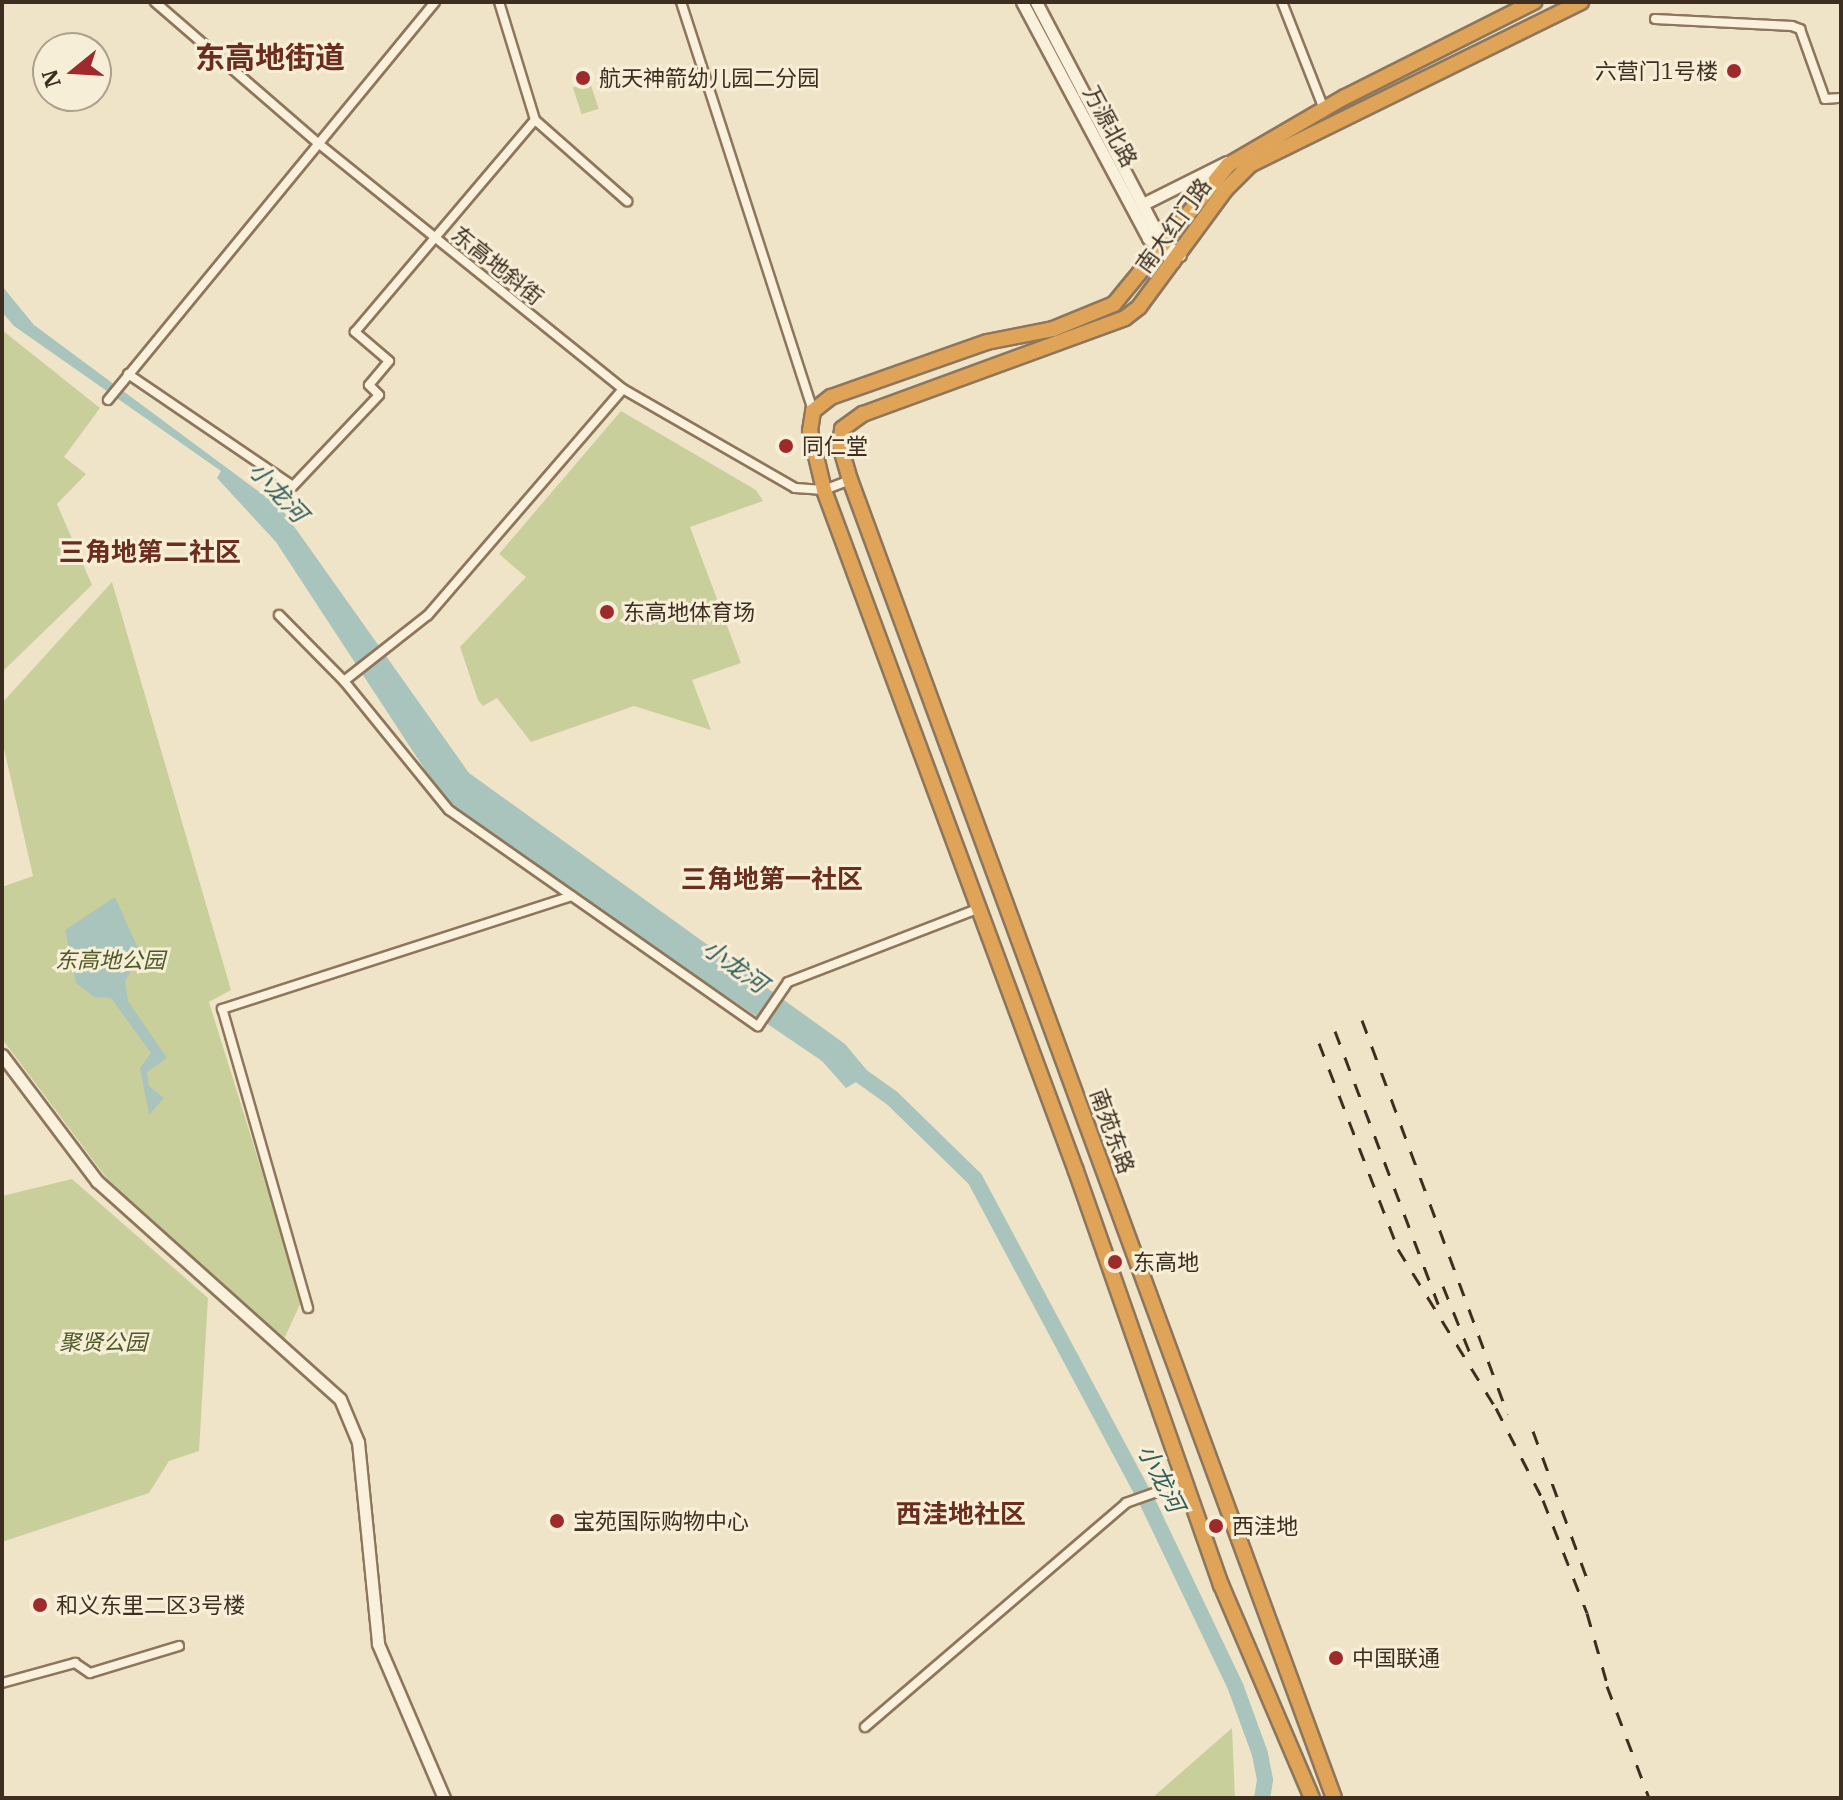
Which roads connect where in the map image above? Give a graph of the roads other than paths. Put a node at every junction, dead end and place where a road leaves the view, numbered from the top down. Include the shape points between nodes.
1 (155, 2) edge
2 (435, 2) edge
3 (499, 2) edge
4 (681, 2) edge
5 (1022, 2) edge
6 (1036, 2) edge
7 (1282, 2) edge
8 (1534, 2) edge
9 (1581, 2) edge
10 (1655, 19) dead end
11 (1841, 98) edge
12 (1324, 109) junction
13 (535, 120) junction
14 (318, 143) junction
15 (1248, 150) junction
16 (627, 201) dead end
17 (1143, 204) junction
18 (435, 237) junction
19 (1160, 245) junction
20 (1177, 258) junction
21 (126, 376) junction
22 (623, 389) junction
23 (108, 400) dead end
24 (813, 411) junction
25 (850, 480) junction
26 (824, 490) junction
27 (279, 615) dead end
28 (347, 678) junction
29 (571, 896) junction
30 (977, 909) junction
31 (2, 1055) edge
32 (308, 1308) dead end
33 (1185, 1482) junction
34 (179, 1646) dead end
35 (2, 1683) edge
36 (865, 1727) dead end
37 (444, 1798) edge
38 (1312, 1798) edge
39 (1334, 1798) edge

1 - 14 street, 东高地斜街
2 - 14 street
3 - 13 street
4 - 24 street
5 - 19 street, 万源北路
6 - 17 street, 万源北路
7 - 12 street
8 - 12 highway, 南大红门路
9 - 20 highway, 南大红门路 via 1250,165 1226,189
10 - 11 street via 1800,29 1825,99
12 - 15 highway, 南大红门路
13 - 16 street
13 - 18 street
14 - 18 street, 东高地斜街
14 - 21 street
15 - 17 street
15 - 19 highway, 南大红门路 via 1218,173
17 - 19 street, 万源北路
18 - 21 street via 355,332 389,361 369,385 379,395 293,486
18 - 22 street, 东高地斜街
19 - 20 street
19 - 24 highway, 南大红门路 via 1129,287 1100,311 852,388
20 - 25 highway, 南大红门路 via 1139,307 1110,326 850,419 840,444
21 - 23 street
22 - 26 street, 东高地斜街 via 752,468 795,488
22 - 28 street via 428,615
24 - 26 highway via 811,450
25 - 26 street
25 - 39 highway, 南苑东路
26 - 30 highway
27 - 28 street
28 - 29 street via 449,810
29 - 30 street via 758,1026 788,982
29 - 32 street via 222,1009
30 - 33 highway
31 - 37 street via 97,1181 340,1399 358,1442 378,1644
33 - 36 street via 1126,1503
33 - 38 highway via 1221,1585
34 - 35 street via 90,1673 75,1663

